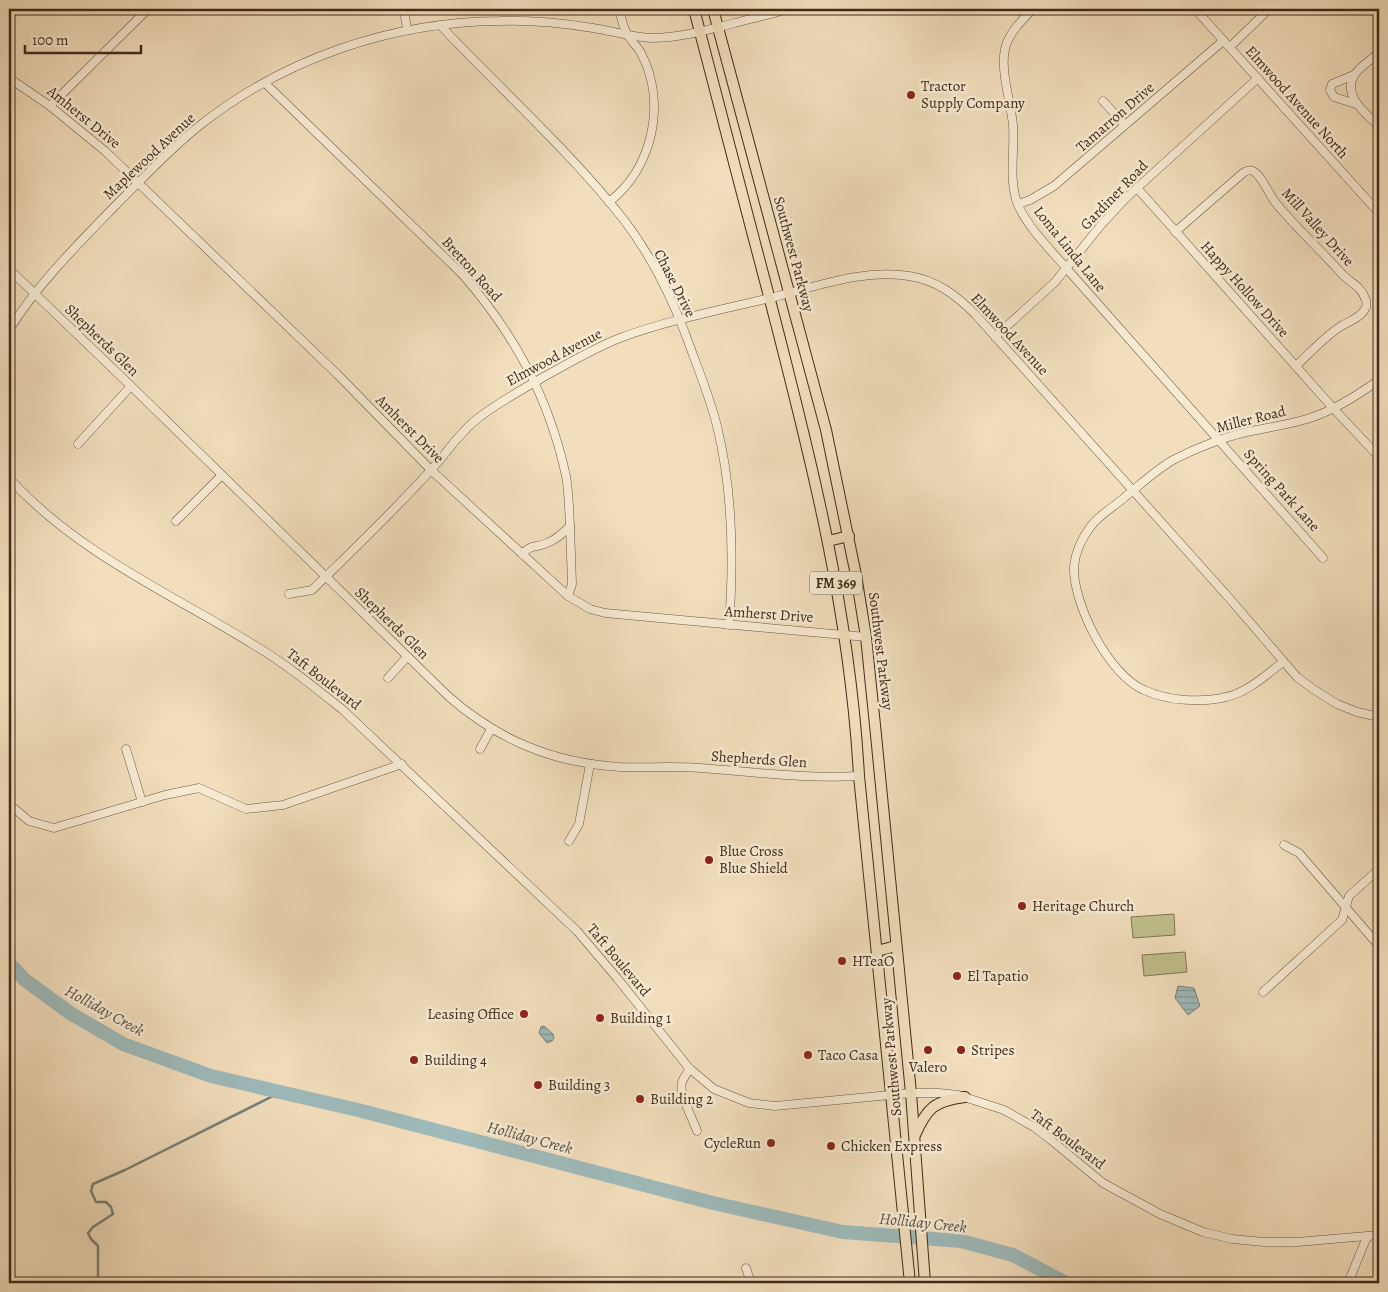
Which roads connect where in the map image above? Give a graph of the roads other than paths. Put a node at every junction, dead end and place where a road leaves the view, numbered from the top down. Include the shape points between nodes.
1 (148, 9) edge
2 (404, 9) edge
3 (619, 9) edge
4 (694, 9) edge
5 (712, 9) edge
6 (787, 9) edge
7 (1033, 9) edge
8 (1195, 9) edge
9 (1268, 9) edge
10 (440, 25) junction
11 (717, 27) junction
12 (408, 30) junction
13 (701, 32) junction
14 (627, 34) junction
15 (1223, 41) junction
16 (1230, 47) junction
17 (1379, 53) edge
18 (1354, 75) junction
19 (9, 78) edge
20 (1258, 78) junction
21 (265, 83) junction
22 (1103, 101) dead end
23 (1356, 104) junction
24 (50, 106) junction
25 (1125, 125) junction
26 (1379, 126) edge
27 (138, 183) junction
28 (1137, 188) junction
29 (609, 202) junction
30 (1018, 204) junction
31 (1379, 213) edge
32 (1175, 232) junction
33 (9, 269) edge
34 (1067, 269) junction
35 (35, 293) junction
36 (789, 293) junction
37 (769, 298) junction
38 (680, 320) junction
39 (9, 330) edge
40 (996, 337) junction
41 (1296, 366) junction
42 (1379, 380) edge
43 (535, 382) junction
44 (131, 386) junction
45 (1333, 408) junction
46 (1220, 441) junction
47 (78, 444) dead end
48 (1379, 456) edge
49 (431, 470) junction
50 (221, 476) junction
51 (10, 483) edge
52 (1133, 490) junction
53 (176, 521) dead end
54 (570, 526) junction
55 (849, 536) junction
56 (828, 541) junction
57 (522, 554) junction
58 (1323, 558) dead end
59 (325, 577) junction
60 (288, 594) dead end
61 (568, 596) junction
62 (729, 625) junction
63 (845, 635) junction
64 (866, 637) junction
65 (407, 657) junction
66 (1283, 662) junction
67 (388, 678) dead end
68 (1379, 717) edge
69 (491, 729) junction
70 (126, 749) dead end
71 (480, 749) dead end
72 (402, 764) junction
73 (590, 764) junction
74 (860, 776) junction
75 (142, 802) junction
76 (9, 804) edge
77 (569, 841) dead end
78 (1284, 845) dead end
79 (1379, 869) edge
80 (1345, 906) junction
81 (896, 946) junction
82 (1379, 946) edge
83 (877, 951) junction
84 (1262, 992) dead end
85 (689, 1068) junction
86 (911, 1093) junction
87 (892, 1095) junction
88 (965, 1097) junction
89 (697, 1131) dead end
90 (914, 1138) junction
91 (1379, 1235) edge
92 (1367, 1237) junction
93 (746, 1268) dead end
94 (751, 1283) edge
95 (910, 1283) edge
96 (925, 1283) edge
97 (1348, 1283) edge

1 - 24 street
2 - 12 street
3 - 14 street
4 - 13 main road, Southwest Parkway / FM 369
5 - 11 main road, Southwest Parkway / FM 369
6 - 11 street, Maplewood Avenue
7 - 30 street, Loma Linda Lane via 1010,37 1005,49 1004,67 1013,127 1013,179
8 - 15 street, Elmwood Avenue North
9 - 16 street
10 - 12 street, Maplewood Avenue
10 - 14 street, Maplewood Avenue via 478,21 536,22
10 - 29 street, Chase Drive
11 - 13 street, Maplewood Avenue
11 - 36 main road, Southwest Parkway / FM 369
12 - 21 street, Maplewood Avenue via 346,46
13 - 14 street, Maplewood Avenue via 649,38
13 - 37 main road, Southwest Parkway / FM 369
14 - 29 street via 641,52 649,75 654,115 651,138 638,170
15 - 16 street, Elmwood Avenue North
15 - 25 street, Tamarron Drive
16 - 20 street, Elmwood Avenue North
17 - 18 street
18 - 23 street via 1351,87
18 - 23 street via 1332,84 1330,90 1334,97
19 - 24 street, Amherst Drive
20 - 28 street, Gardiner Road
20 - 31 street, Elmwood Avenue North
21 - 27 street, Maplewood Avenue via 198,126
21 - 43 street, Bretton Road via 463,275 515,344
22 - 25 street
23 - 26 street
24 - 27 street, Amherst Drive
25 - 30 street, Tamarron Drive via 1054,186
27 - 35 street, Maplewood Avenue
27 - 49 street, Amherst Drive
28 - 32 street, Happy Hollow Drive
28 - 34 street, Gardiner Road via 1101,225
29 - 38 street, Chase Drive via 651,262
30 - 34 street, Loma Linda Lane via 1028,222
32 - 41 street, Happy Hollow Drive
32 - 41 street, Mill Valley Drive via 1242,173 1251,170 1262,179 1276,204 1365,296 1365,310 1340,326
33 - 35 street, Shepherds Glen
34 - 40 street, Gardiner Road
34 - 46 street, Loma Linda Lane
35 - 39 street, Maplewood Avenue
35 - 44 street, Shepherds Glen
36 - 37 street, Elmwood Avenue
36 - 40 street, Elmwood Avenue via 852,277 888,274 916,278 942,287 958,297
36 - 55 main road, Southwest Parkway / FM 369 via 826,430
37 - 38 street, Elmwood Avenue
37 - 56 main road, Southwest Parkway / FM 369 via 806,436
38 - 43 street, Elmwood Avenue via 590,351
38 - 62 street, Chase Drive via 717,426 725,469 731,513
40 - 52 street, Elmwood Avenue
41 - 45 street, Happy Hollow Drive
42 - 45 street, Miller Road
43 - 49 street, Elmwood Avenue via 478,418 458,435
43 - 54 street, Bretton Road via 551,420 566,478
44 - 47 street
44 - 50 street, Shepherds Glen
45 - 46 street, Miller Road via 1310,418
45 - 48 street, Happy Hollow Drive
46 - 52 street, Miller Road via 1173,461
46 - 58 street, Spring Park Lane
49 - 57 street, Amherst Drive
49 - 59 street, Elmwood Avenue
50 - 53 street
50 - 59 street, Shepherds Glen
51 - 72 street, Taft Boulevard via 118,567 253,644 304,679
52 - 66 street, Elmwood Avenue
52 - 66 street, Miller Road via 1092,524 1076,554 1074,567 1078,591 1090,625 1106,655 1123,676 1153,694 1202,700 1227,697 1245,690
54 - 57 street via 554,540 528,548
54 - 61 street, Bretton Road via 572,584
55 - 56 main road
55 - 64 main road, Southwest Parkway / FM 369
56 - 63 main road, Southwest Parkway / FM 369
57 - 61 street, Amherst Drive
59 - 60 street, Elmwood Avenue via 312,590
59 - 65 street, Shepherds Glen
61 - 62 street, Amherst Drive via 590,609 605,613
62 - 63 street, Amherst Drive
63 - 64 street, Amherst Drive
63 - 74 main road, Southwest Parkway / FM 369
64 - 81 main road, Southwest Parkway / FM 369
65 - 67 street
65 - 69 street, Shepherds Glen via 462,708
66 - 68 street, Elmwood Avenue via 1297,677 1325,697 1357,712
69 - 71 street
69 - 73 street, Shepherds Glen via 509,740 544,753
70 - 75 street
72 - 75 street via 283,805 246,809 199,788
72 - 85 street, Taft Boulevard via 577,931
73 - 74 street, Shepherds Glen via 792,776
73 - 77 street via 579,824
74 - 83 main road, Southwest Parkway / FM 369
75 - 76 street via 54,828 29,821
78 - 80 street via 1298,853
79 - 80 street via 1349,896
80 - 82 street
80 - 84 street via 1342,920
81 - 83 main road
81 - 86 main road, Southwest Parkway / FM 369
83 - 87 main road, Southwest Parkway / FM 369
85 - 87 street, Taft Boulevard via 714,1089 749,1103 775,1106
85 - 89 street via 681,1091
86 - 87 street, Taft Boulevard
86 - 88 street, Taft Boulevard
86 - 90 main road, Southwest Parkway / FM 369
87 - 95 main road, Southwest Parkway / FM 369
88 - 90 main road via 949,1099 935,1106 923,1116
88 - 92 street, Taft Boulevard via 1010,1113 1034,1127 1103,1183 1160,1214 1203,1232 1264,1242
90 - 96 main road, Southwest Parkway / FM 369
91 - 92 street, Taft Boulevard
92 - 97 street
93 - 94 street

